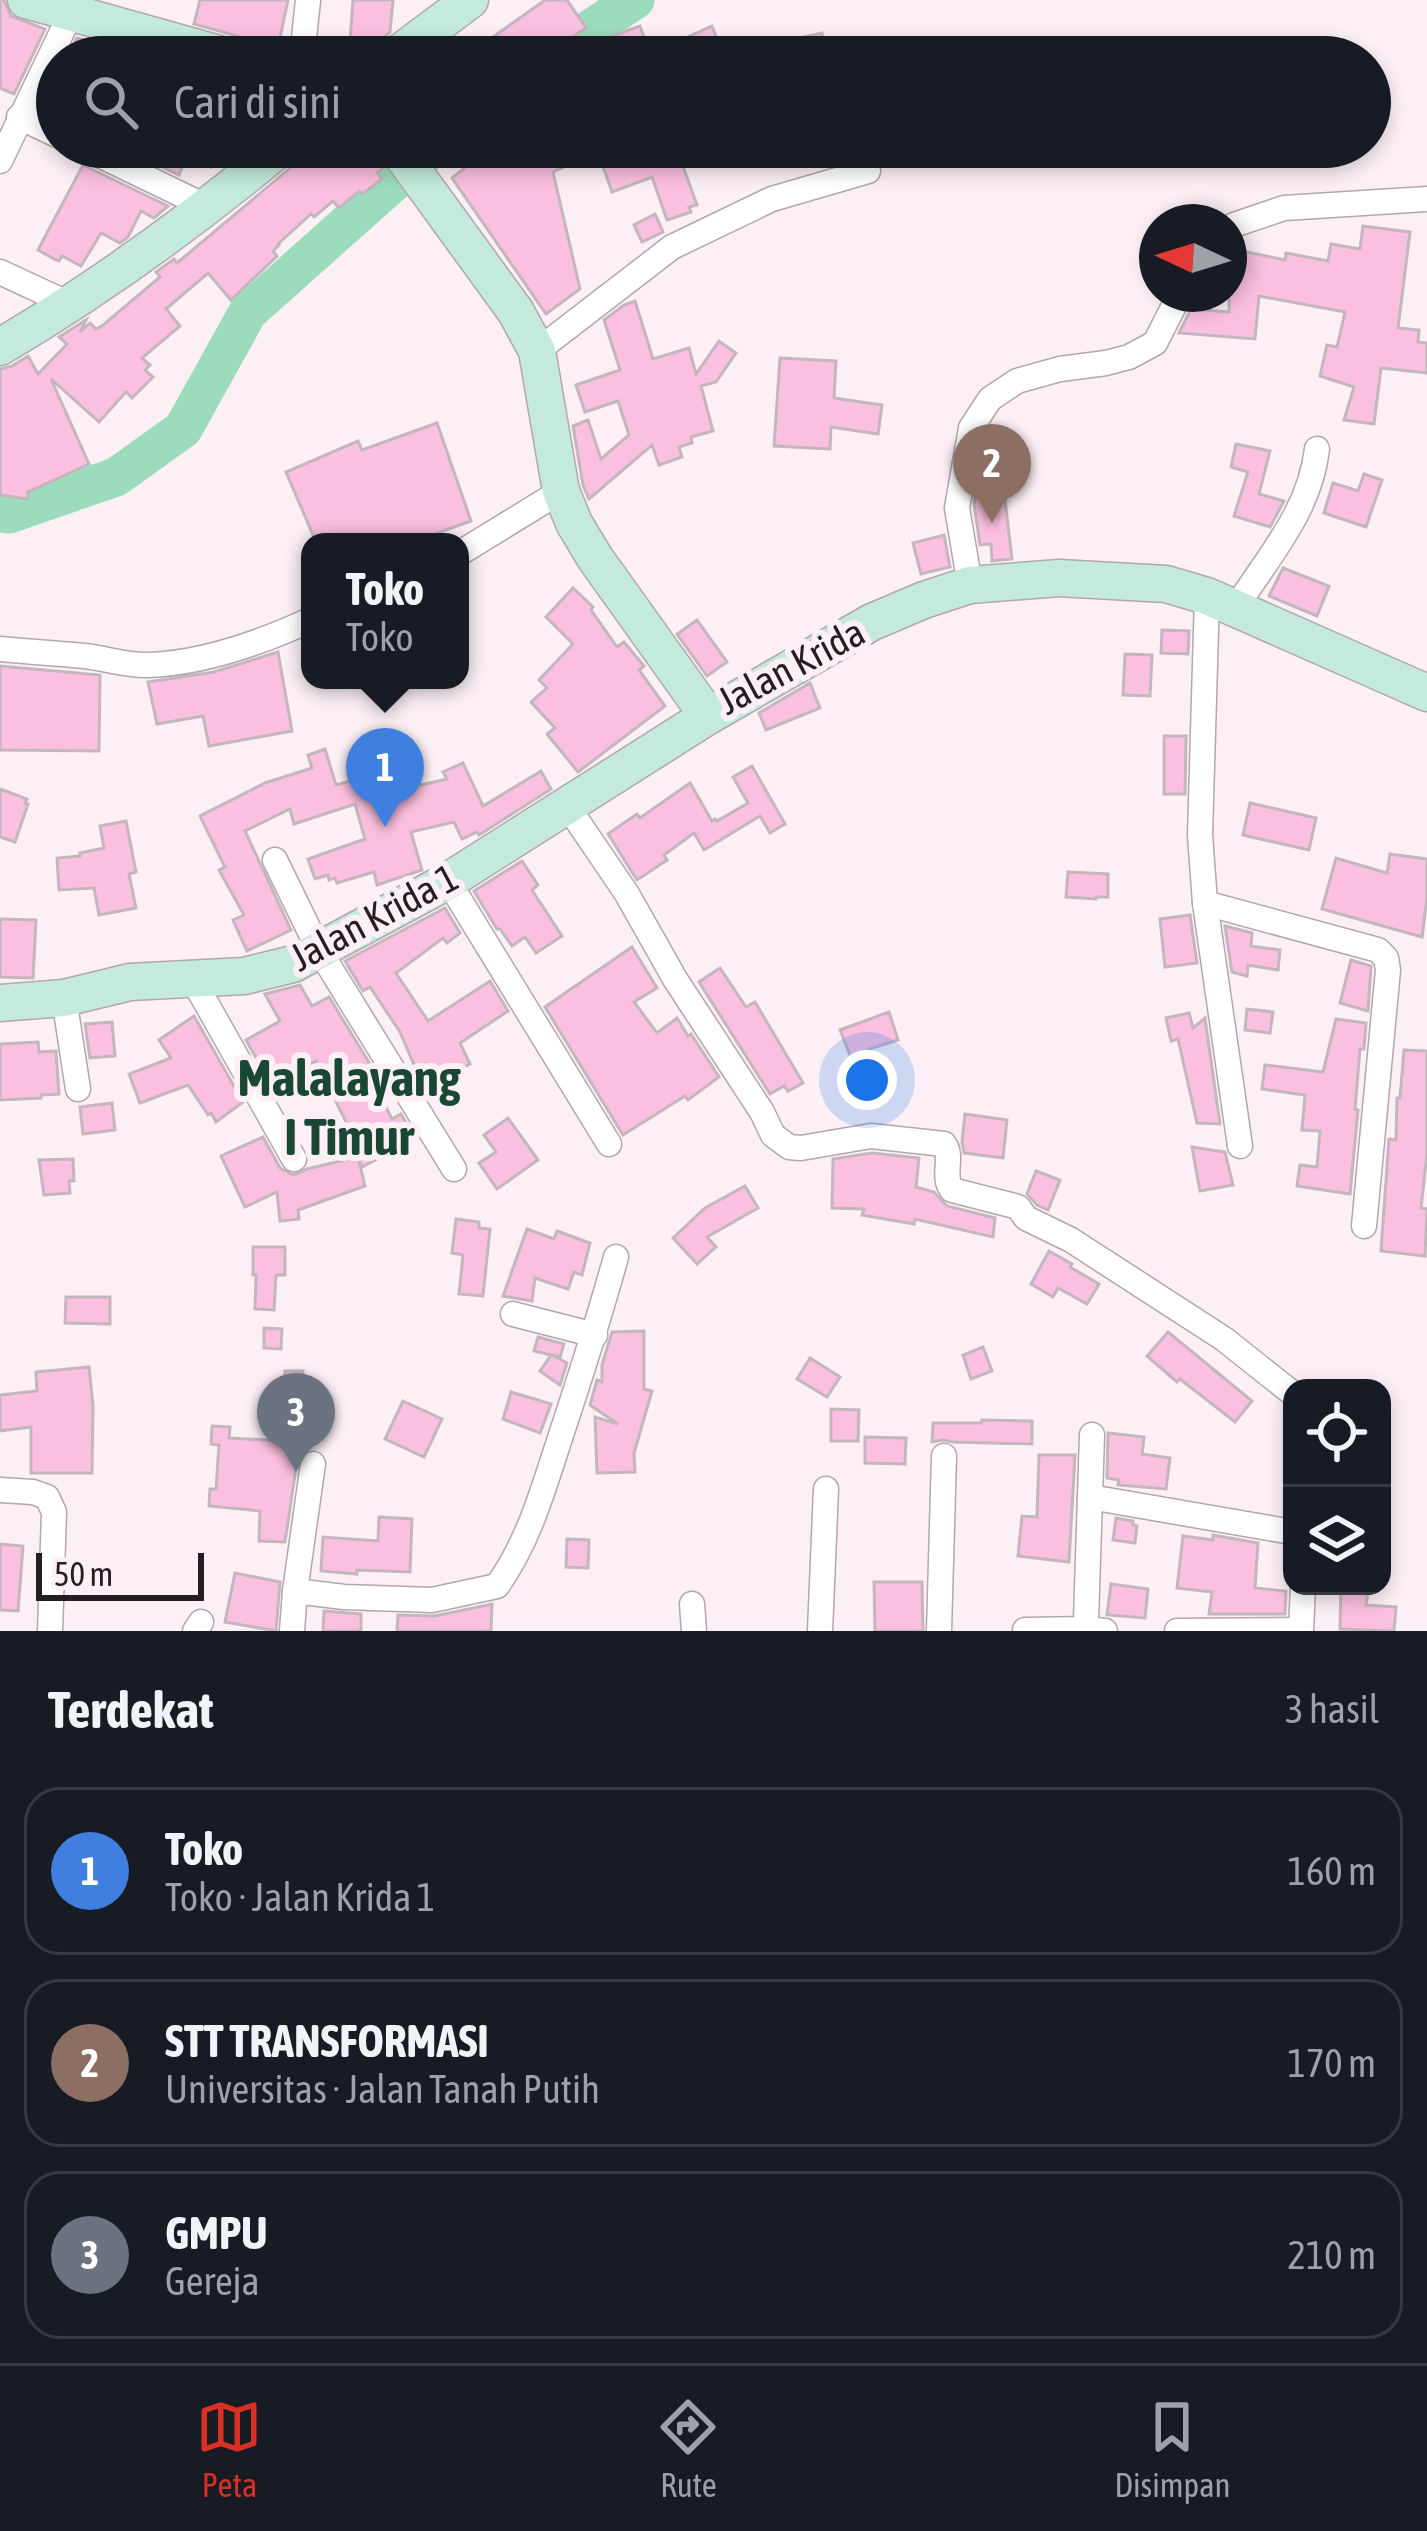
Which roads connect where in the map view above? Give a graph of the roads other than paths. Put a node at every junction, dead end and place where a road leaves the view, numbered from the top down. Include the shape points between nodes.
1 (26, 0) edge
2 (308, 0) edge
3 (470, 0) edge
4 (71, 13) junction
5 (60, 36) edge
6 (154, 36) edge
7 (304, 36) edge
8 (422, 36) edge
9 (36, 84) edge
10 (20, 116) junction
11 (36, 124) edge
12 (0, 161) edge
13 (125, 168) edge
14 (256, 168) edge
15 (411, 168) edge
16 (868, 171) dead end
17 (1427, 200) edge
18 (208, 208) junction
19 (1247, 221) edge
20 (0, 272) edge
21 (71, 304) junction
22 (1171, 312) edge
23 (0, 347) edge
24 (537, 351) junction
25 (1317, 449) dead end
26 (561, 491) junction
27 (469, 547) edge
28 (970, 585) junction
29 (1221, 602) junction
30 (301, 624) edge
31 (0, 649) edge
32 (1427, 693) edge
33 (708, 716) junction
34 (568, 807) junction
35 (275, 860) dead end
36 (448, 881) junction
37 (1205, 903) junction
38 (319, 950) junction
39 (192, 978) junction
40 (64, 998) junction
41 (0, 1003) edge
42 (78, 1089) dead end
43 (609, 1144) dead end
44 (1240, 1146) dead end
45 (294, 1159) dead end
46 (454, 1169) dead end
47 (1364, 1226) dead end
48 (616, 1257) dead end
49 (513, 1314) dead end
50 (595, 1335) junction
51 (1283, 1386) edge
52 (1092, 1435) dead end
53 (944, 1456) dead end
54 (313, 1464) dead end
55 (826, 1489) dead end
56 (0, 1490) edge
57 (1090, 1497) junction
58 (1283, 1530) edge
59 (296, 1591) junction
60 (1303, 1595) edge
61 (692, 1604) dead end
62 (1025, 1630) edge
63 (1087, 1630) edge
64 (50, 1631) edge
65 (292, 1631) edge
66 (694, 1631) edge
67 (820, 1631) edge
68 (939, 1631) edge
69 (1105, 1631) edge
70 (1177, 1631) edge
71 (1301, 1631) edge

1 - 4 street
2 - 7 street
3 - 8 street
4 - 5 street
4 - 6 street
9 - 10 street
10 - 11 street
10 - 12 street
13 - 18 street
14 - 18 street
15 - 24 street, Jalan Krida
16 - 24 street via 772,199 672,247
17 - 19 street via 1284,208
18 - 21 street
20 - 21 street
21 - 23 street
22 - 28 street via 1155,343 1129,357 1017,381 990,398 971,428 957,508
24 - 26 street, Jalan Krida
25 - 29 street via 1305,502
26 - 27 street
26 - 33 street, Jalan Krida via 595,558
28 - 29 street, Jalan Krida via 1125,580
28 - 33 street, Jalan Krida via 872,622
29 - 32 street, Jalan Krida
29 - 37 street via 1201,835
30 - 31 street via 229,651 144,666
33 - 34 street, Jalan Krida 1
34 - 36 street, Jalan Krida 1
34 - 51 street via 782,1144 871,1136 944,1144 952,1190 1018,1207
35 - 38 street
36 - 38 street, Jalan Krida 1
36 - 43 street
37 - 44 street
37 - 47 street via 1386,958
38 - 39 street, Jalan Krida 1 via 244,976
38 - 46 street
39 - 40 street, Jalan Krida 1
39 - 45 street
40 - 41 street, Jalan Krida 1
40 - 42 street
48 - 50 street
49 - 50 street
50 - 59 street via 530,1528 497,1586 432,1600
52 - 57 street
53 - 68 street
54 - 59 street
55 - 67 street
56 - 64 street via 47,1497 55,1513
57 - 58 street
57 - 63 street
59 - 65 street
60 - 71 street
61 - 66 street
62 - 63 street
63 - 69 street
70 - 71 street

